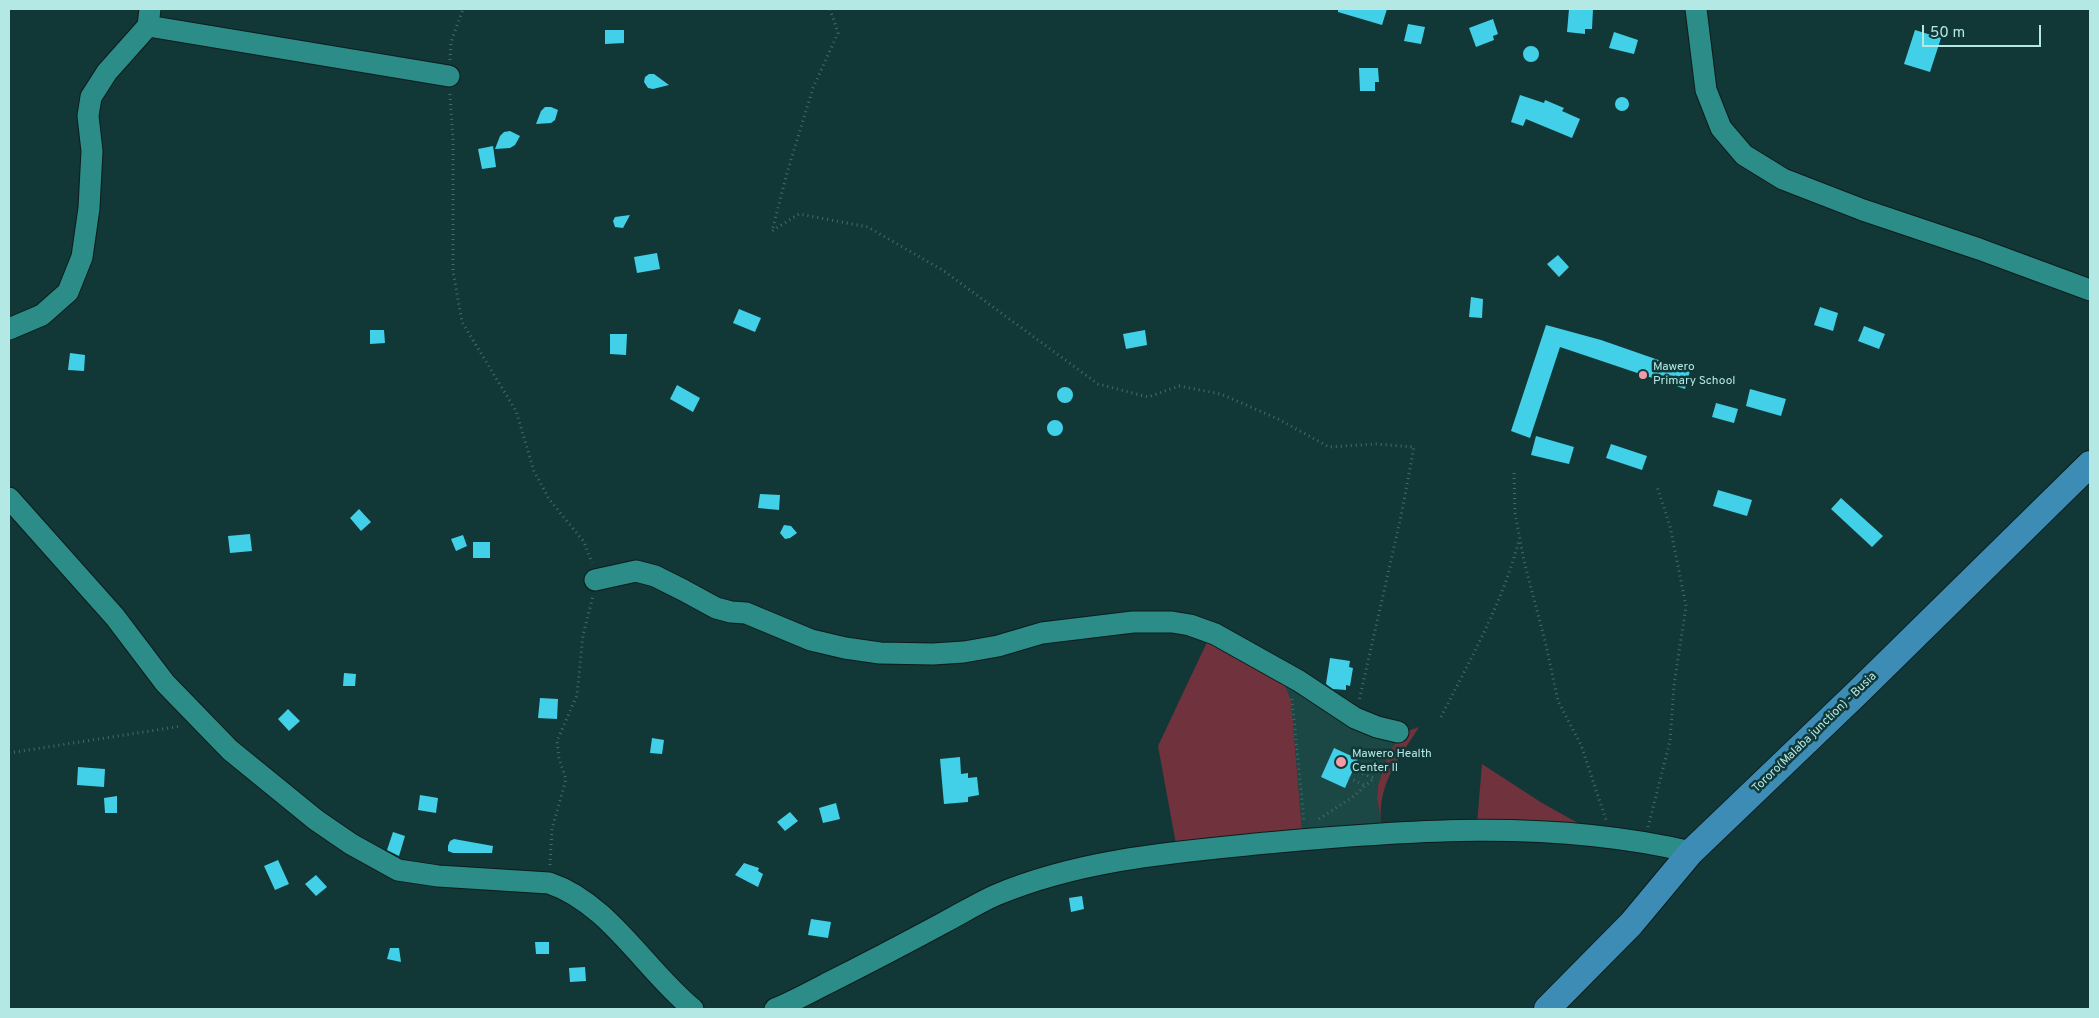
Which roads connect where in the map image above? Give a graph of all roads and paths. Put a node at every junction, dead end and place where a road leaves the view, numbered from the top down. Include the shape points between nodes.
1 (463, 9) edge
2 (830, 9) edge
3 (1696, 9) edge
4 (149, 17) edge
5 (449, 76) junction
6 (2090, 290) edge
7 (9, 329) edge
8 (2090, 464) edge
9 (1514, 474) dead end
10 (1657, 487) dead end
11 (9, 498) edge
12 (1519, 536) junction
13 (595, 580) junction
14 (1282, 672) junction
15 (1441, 717) dead end
16 (1355, 718) junction
17 (202, 722) junction
18 (1398, 732) dead end
19 (9, 753) edge
20 (1353, 770) dead end
21 (1349, 778) dead end
22 (1366, 786) junction
23 (1297, 836) junction
24 (1612, 838) junction
25 (1645, 842) junction
26 (1691, 852) junction
27 (552, 884) junction
28 (692, 1009) edge
29 (775, 1009) edge
30 (1547, 1009) edge

1 - 5 path via 451,42
2 - 16 path via 838,33 813,88 772,231 799,214 868,227 944,271 1098,384 1148,397 1179,386 1221,394 1329,446 1376,444 1414,447
3 - 6 street via 1706,90 1721,128 1744,155 1783,179
4 - 5 street
4 - 7 street via 91,97 88,116 92,150 89,208 82,257 68,292 42,315
5 - 13 path via 453,141 453,271 462,322 516,411 534,471 549,499 584,542 596,572
8 - 26 main road, Tororo(Malaba junction) - Busia
9 - 12 path
10 - 25 path via 1670,526 1686,606 1674,685 1670,741
11 - 17 street via 109,611 165,683
12 - 15 path via 1512,567
12 - 24 path via 1558,701 1581,746
13 - 14 street via 636,571 655,576 716,608 746,613 811,640 880,653 964,652 1042,633 1133,622 1172,622 1215,634
13 - 27 path via 582,635 577,695 557,741 566,779 552,829 549,861
14 - 16 street
14 - 23 path via 1294,701
16 - 18 street via 1377,728
17 - 19 path
17 - 27 street via 230,750 316,820 398,870
20 - 22 path via 1374,778
21 - 22 path
22 - 23 path
23 - 24 street via 1451,830 1564,833
23 - 29 street via 1122,861 1032,882 994,896
24 - 25 street
25 - 26 street
26 - 30 main road, Tororo(Malaba junction) - Busia via 1631,924
27 - 28 street via 578,897 603,916

